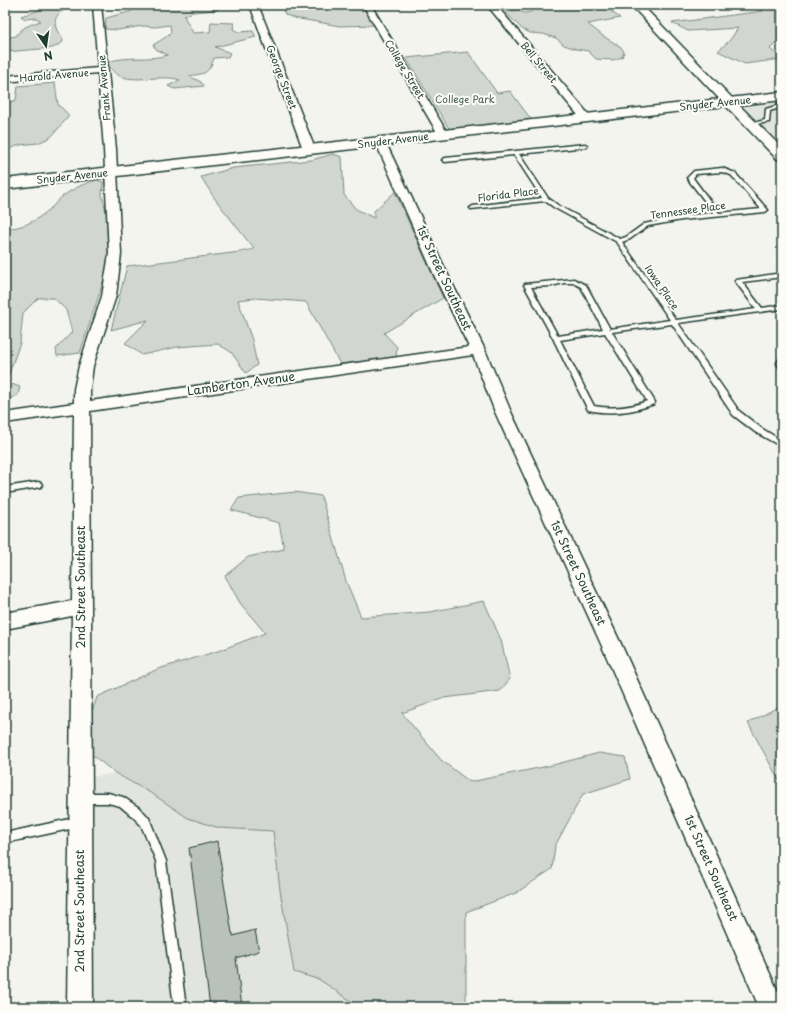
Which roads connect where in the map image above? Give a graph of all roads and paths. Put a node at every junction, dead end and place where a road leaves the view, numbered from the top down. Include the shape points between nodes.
1 (97, 5) edge
2 (254, 5) edge
3 (367, 5) edge
4 (491, 5) edge
5 (636, 5) edge
6 (103, 70) junction
7 (5, 79) edge
8 (782, 96) edge
9 (729, 102) junction
10 (782, 105) edge
11 (586, 118) junction
12 (751, 124) junction
13 (443, 134) junction
14 (380, 141) junction
15 (586, 146) dead end
16 (309, 149) junction
17 (516, 153) junction
18 (782, 156) edge
19 (445, 160) dead end
20 (111, 172) junction
21 (5, 184) edge
22 (546, 199) junction
23 (473, 208) dead end
24 (718, 215) junction
25 (619, 241) junction
26 (782, 275) edge
27 (782, 307) edge
28 (760, 310) junction
29 (673, 322) junction
30 (608, 332) junction
31 (556, 338) junction
32 (478, 350) junction
33 (782, 360) edge
34 (782, 367) edge
35 (82, 407) junction
36 (5, 418) edge
37 (782, 444) edge
38 (38, 485) dead end
39 (5, 490) edge
40 (81, 607) junction
41 (5, 621) edge
42 (81, 798) junction
43 (80, 822) junction
44 (5, 838) edge
45 (80, 1007) edge
46 (180, 1007) edge
47 (772, 1007) edge

1 - 6 street, Frank Avenue
2 - 16 street, George Street
3 - 13 street, College Street
4 - 11 street, Bell Street
5 - 9 street
6 - 7 street, Harold Avenue
6 - 20 street, Frank Avenue
8 - 9 main road, Snyder Avenue
9 - 11 main road, Snyder Avenue
9 - 12 main road
10 - 12 lane via 768,110 767,121
11 - 13 main road, Snyder Avenue
12 - 18 main road
13 - 14 main road, Snyder Avenue
14 - 16 main road, Snyder Avenue
14 - 32 street, 1st Street Southeast
15 - 17 lane
16 - 20 main road, Snyder Avenue
17 - 19 lane
17 - 22 lane, Iowa Place
20 - 21 main road, Snyder Avenue
20 - 35 street, 2nd Street Southeast via 115,265 109,296 86,366
22 - 23 lane, Florida Place
22 - 25 lane, Iowa Place
24 - 24 lane, Tennessee Place via 765,210 733,174 722,170 694,173 690,178
24 - 25 lane, Tennessee Place via 646,225 628,238
25 - 29 lane, Iowa Place
26 - 28 lane via 738,281
27 - 28 lane
28 - 29 lane
29 - 30 lane
29 - 37 lane, Iowa Place via 736,413
30 - 31 lane
30 - 31 lane via 584,286 574,281 527,285
30 - 31 lane via 651,402 638,408 606,411 591,408
32 - 35 street, Lamberton Avenue
32 - 47 street, 1st Street Southeast via 506,419 675,786
33 - 34 lane
35 - 36 street, Lamberton Avenue
35 - 40 street, 2nd Street Southeast
38 - 39 lane
40 - 41 street
40 - 42 street, 2nd Street Southeast
42 - 43 street, 2nd Street Southeast
42 - 46 lane via 108,798 122,802 145,822 162,861
43 - 44 lane
43 - 45 street, 2nd Street Southeast

